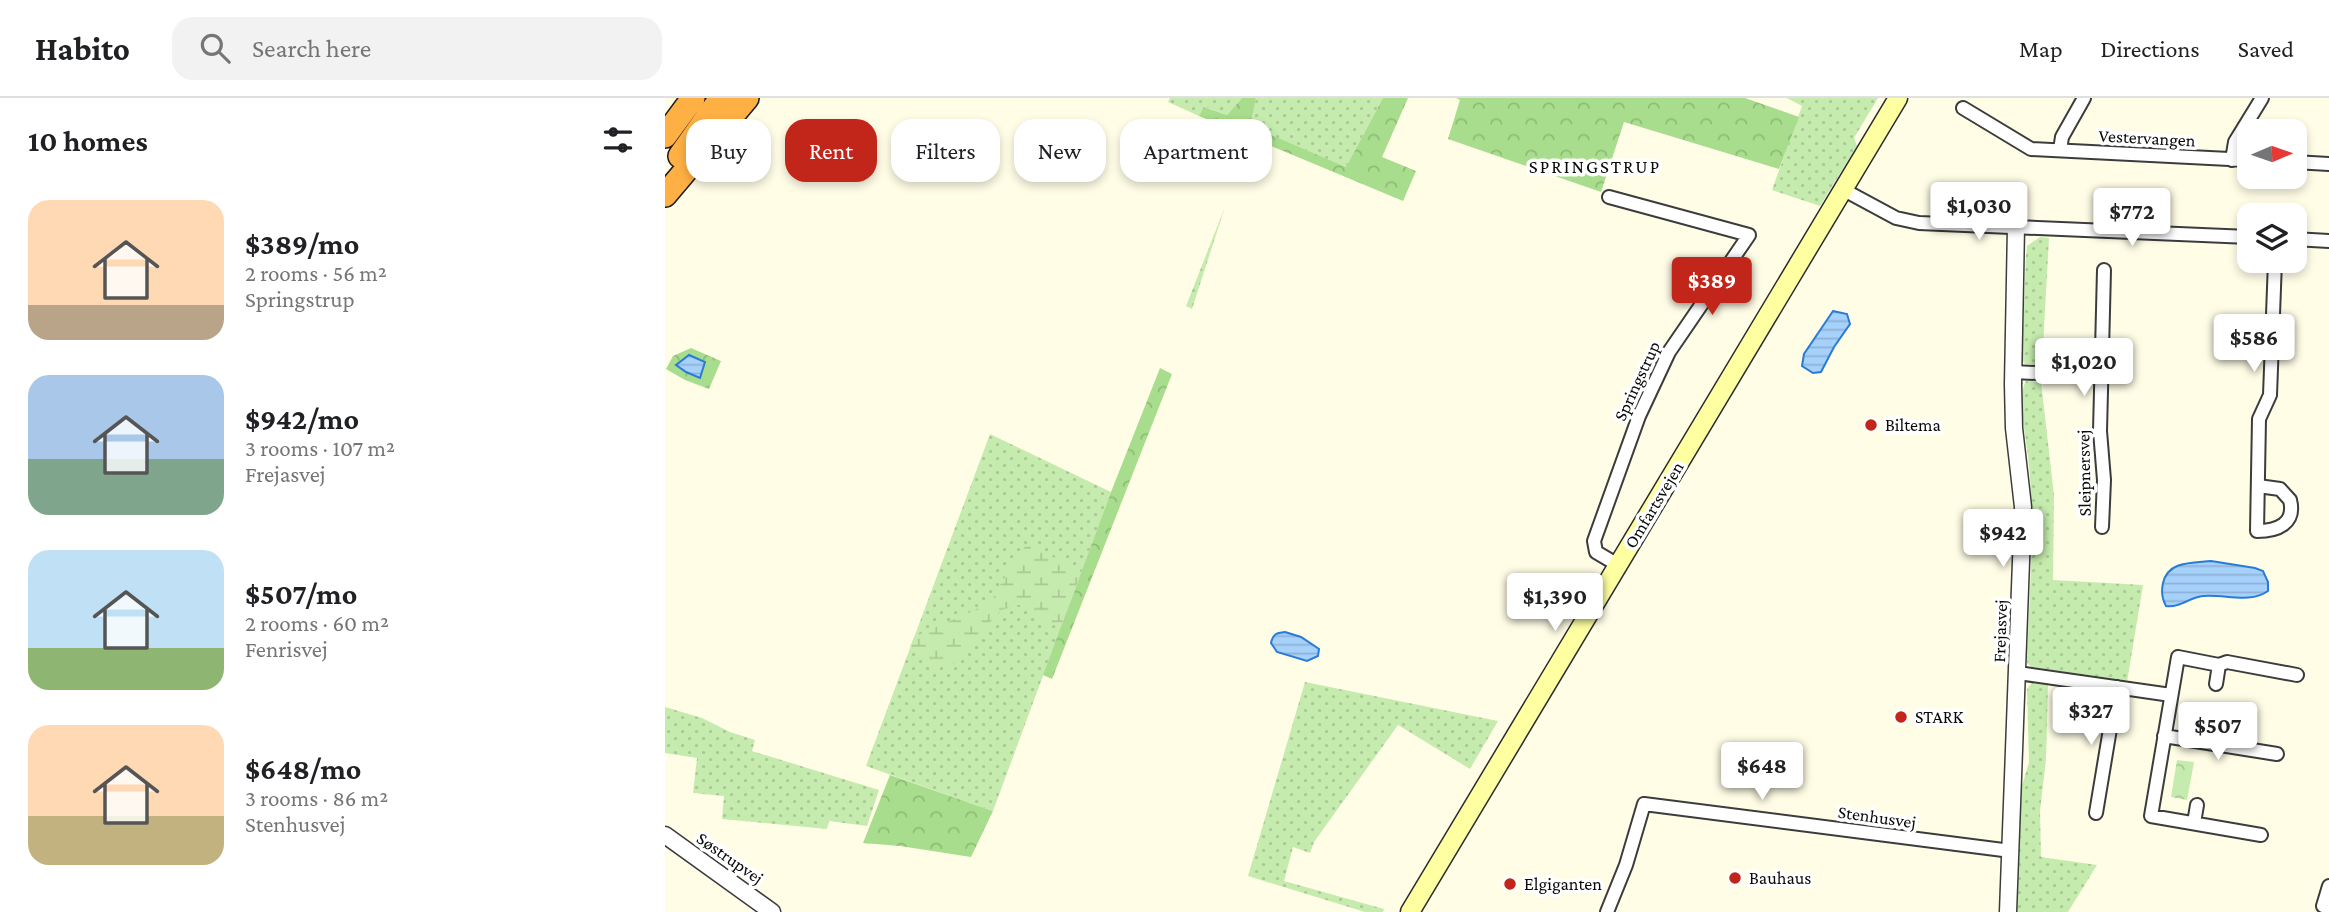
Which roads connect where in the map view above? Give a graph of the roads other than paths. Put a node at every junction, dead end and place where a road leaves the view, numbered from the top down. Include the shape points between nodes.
1 (678, 98) edge
2 (693, 98) edge
3 (721, 98) edge
4 (747, 98) edge
5 (1898, 98) edge
6 (2084, 98) edge
7 (2262, 98) edge
8 (1963, 108) dead end
9 (665, 117) edge
10 (665, 136) edge
11 (2060, 150) junction
12 (2232, 160) junction
13 (2237, 160) edge
14 (2307, 163) edge
15 (2329, 164) edge
16 (665, 175) edge
17 (1844, 190) junction
18 (665, 195) edge
19 (1609, 197) dead end
20 (2017, 227) junction
21 (2237, 236) edge
22 (2307, 240) edge
23 (2329, 241) edge
24 (2104, 270) dead end
25 (2275, 273) edge
26 (2013, 372) junction
27 (2102, 376) junction
28 (2258, 486) dead end
29 (2102, 527) dead end
30 (1618, 565) junction
31 (2219, 665) junction
32 (2018, 673) junction
33 (2297, 675) dead end
34 (2216, 684) dead end
35 (2117, 687) junction
36 (2171, 695) junction
37 (2164, 736) junction
38 (2277, 754) dead end
39 (2197, 805) dead end
40 (2096, 814) dead end
41 (2194, 823) junction
42 (665, 835) edge
43 (2261, 835) dead end
44 (2011, 851) junction
45 (2329, 886) edge
46 (2326, 907) edge
47 (772, 912) edge
48 (1410, 912) edge
49 (1607, 912) edge
50 (2008, 912) edge

1 - 9 highway
2 - 10 highway
3 - 16 highway
4 - 18 highway
5 - 17 main road, Omfartsvejen
6 - 11 street, Vestervangen via 2062,137
7 - 12 street via 2235,142
8 - 11 street, Vestervangen via 2031,149
11 - 12 street, Vestervangen
12 - 13 street, Vestervangen
14 - 15 street
17 - 20 street via 1909,221
17 - 30 main road, Omfartsvejen
19 - 30 street, Springstrup via 1749,236 1676,341 1639,416 1594,541 1595,552
20 - 21 street
20 - 26 street, Frejasvej
22 - 23 street
24 - 27 street, Sleipnersvej
25 - 28 street via 2270,395 2259,419
26 - 27 street
26 - 32 street, Frejasvej via 2014,428 2023,492
27 - 29 street, Sleipnersvej
30 - 48 main road, Omfartsvejen
31 - 33 street via 2227,662
31 - 34 street
31 - 36 street via 2178,657
32 - 35 street
32 - 44 street, Frejasvej
35 - 36 street
35 - 40 street
36 - 37 street
37 - 38 street
37 - 41 street via 2151,816
39 - 41 street
41 - 43 street
42 - 47 street, Søstrupvej
44 - 49 street, Stenhusvej via 1644,804
44 - 50 street, Frejasvej
45 - 46 street

